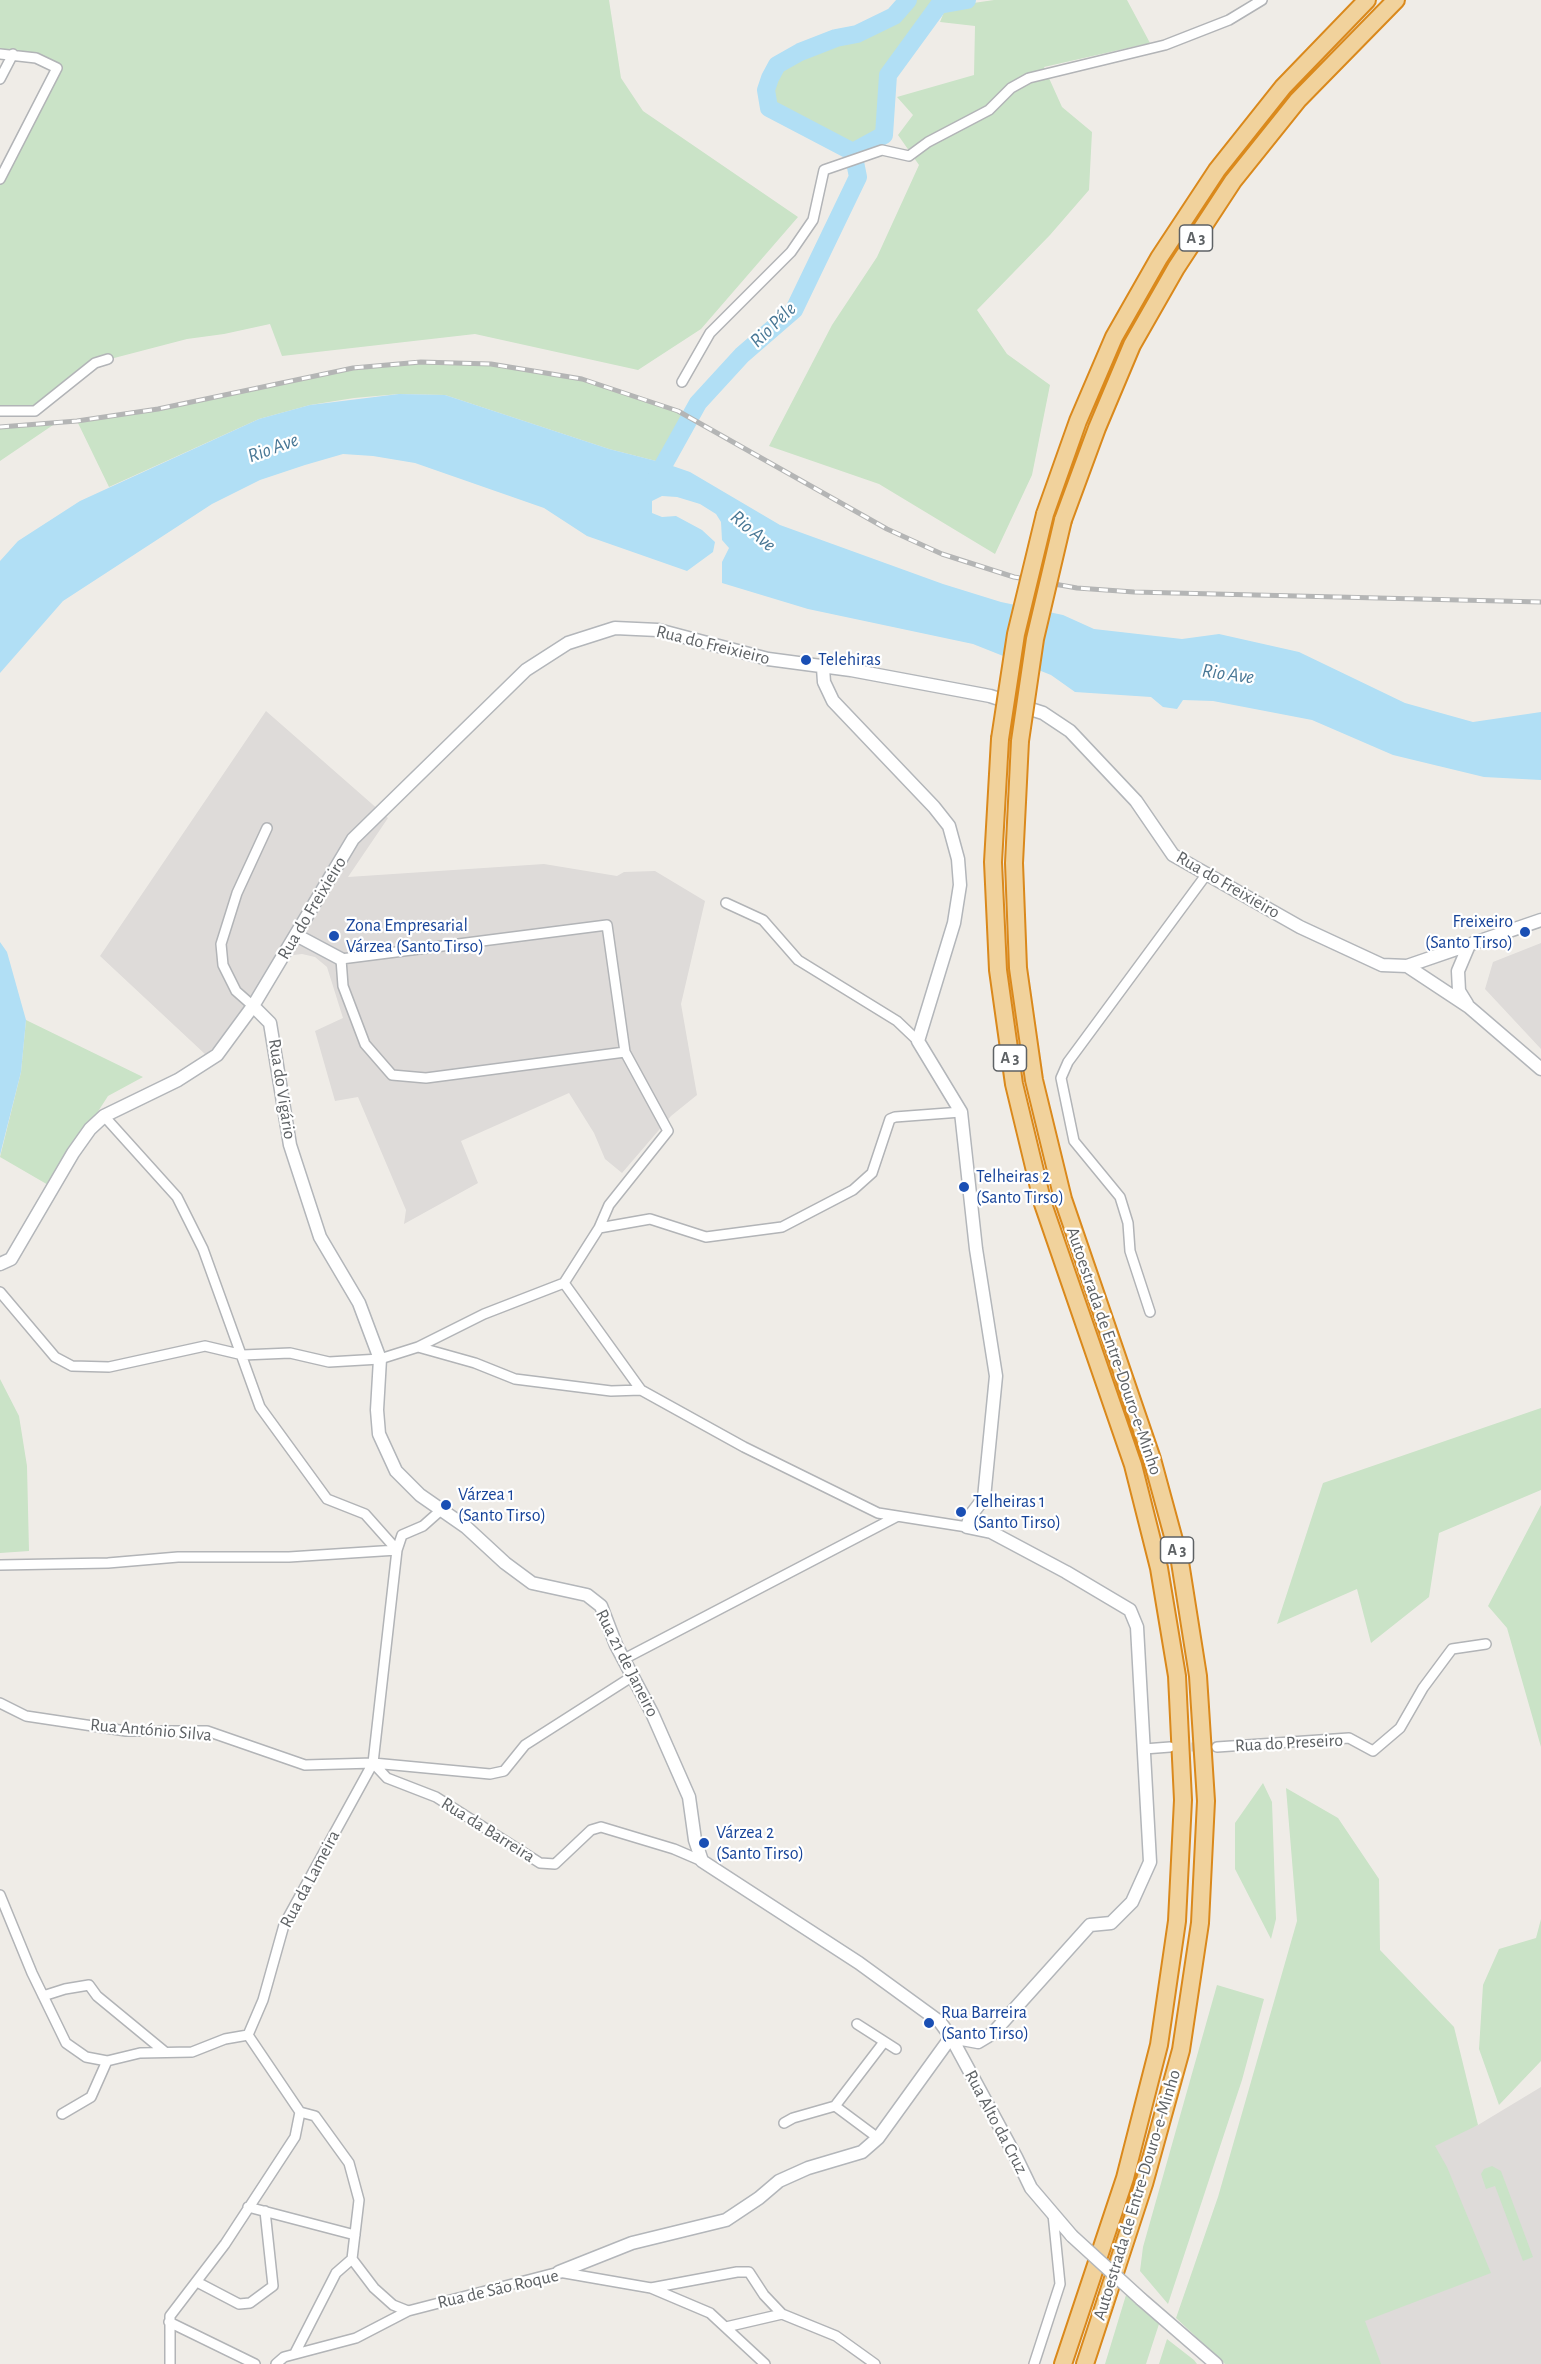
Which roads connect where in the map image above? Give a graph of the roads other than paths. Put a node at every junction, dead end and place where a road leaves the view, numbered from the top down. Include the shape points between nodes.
1 (1262, 0) edge
2 (1367, 0) edge
3 (1396, 0) edge
4 (0, 54) edge
5 (13, 54) junction
6 (0, 79) edge
7 (0, 179) edge
8 (108, 359) dead end
9 (682, 382) dead end
10 (0, 411) edge
11 (823, 668) junction
12 (267, 828) dead end
13 (1206, 874) junction
14 (726, 903) dead end
15 (1541, 920) edge
16 (296, 935) junction
17 (1469, 945) junction
18 (341, 959) junction
19 (1407, 966) junction
20 (253, 1006) junction
21 (1469, 1007) junction
22 (918, 1041) junction
23 (625, 1052) junction
24 (1541, 1069) edge
25 (961, 1112) junction
26 (104, 1116) junction
27 (599, 1228) junction
28 (0, 1264) edge
29 (564, 1283) junction
30 (0, 1292) edge
31 (1150, 1312) dead end
32 (418, 1347) junction
33 (243, 1355) junction
34 (380, 1359) junction
35 (641, 1390) junction
36 (441, 1510) junction
37 (896, 1517) junction
38 (967, 1527) junction
39 (397, 1550) junction
40 (0, 1565) edge
41 (1486, 1644) dead end
42 (624, 1659) junction
43 (633, 1676) junction
44 (0, 1703) edge
45 (1217, 1747) tunnel mouth
46 (1170, 1748) tunnel mouth
47 (1144, 1749) junction
48 (373, 1763) junction
49 (702, 1861) junction
50 (0, 1895) edge
51 (43, 1996) junction
52 (857, 2024) dead end
53 (248, 2035) junction
54 (951, 2037) junction
55 (885, 2042) junction
56 (896, 2049) dead end
57 (165, 2052) junction
58 (106, 2061) junction
59 (835, 2106) junction
60 (300, 2112) junction
61 (62, 2114) dead end
62 (784, 2123) dead end
63 (878, 2138) junction
64 (248, 2207) junction
65 (265, 2211) junction
66 (1053, 2214) junction
67 (355, 2235) junction
68 (352, 2259) junction
69 (559, 2272) junction
70 (197, 2282) junction
71 (651, 2288) junction
72 (408, 2311) junction
73 (782, 2314) junction
74 (169, 2322) junction
75 (726, 2326) junction
76 (295, 2354) junction
77 (170, 2364) edge
78 (255, 2364) edge
79 (276, 2364) edge
80 (765, 2364) edge
81 (875, 2364) edge
82 (1034, 2364) edge
83 (1063, 2364) edge
84 (1085, 2364) edge
85 (1216, 2364) edge

1 - 9 street via 1229,20 1165,45 1029,78 1011,88 989,110 909,156 882,150 824,170 813,219 791,252 710,333
2 - 83 highway, Autoestrada de Entre-Douro-e-Minho / A 3, bridge via 1283,87 1216,170 1114,337 1078,421 1045,514 1016,634 1000,739 994,874 998,970 1014,1084 1043,1204 1132,1465 1159,1568 1177,1676 1184,1800 1178,1921 1159,2045 1125,2178
3 - 84 highway, Autoestrada de Entre-Douro-e-Minho / A 3, bridge via 1298,100 1233,181 1132,345 1063,520 1035,639 1020,741 1014,863 1018,968 1034,1080 1063,1199 1152,1459 1179,1562 1198,1676 1206,1801 1200,1923 1181,2050 1144,2184
4 - 5 street
5 - 6 street
5 - 7 street via 36,58 57,68
8 - 10 street via 95,363 35,411
11 - 13 street, Rua do Freixieiro via 990,696 1043,713 1070,731 1136,801 1173,855
11 - 16 street, Rua do Freixieiro via 768,659 647,629 615,628 568,643 526,670 354,839
11 - 22 street via 824,682 833,701 949,826 958,859 960,885 954,923
12 - 20 street, Rua do Vigário via 237,893 221,944 223,965 236,992
13 - 19 street, Rua do Freixieiro via 1365,958 1382,965
13 - 31 street via 1068,1062 1061,1078 1074,1141 1120,1197 1128,1223 1130,1251
14 - 22 street via 763,920 798,960 897,1021
15 - 17 street
16 - 18 street
16 - 20 street, Rua do Freixieiro
17 - 19 street
17 - 21 street via 1458,971 1460,991
18 - 23 street via 343,986 365,1044 392,1076 426,1078
18 - 23 street via 607,925
19 - 21 street
20 - 26 street, Rua do Freixieiro via 217,1055 178,1080
20 - 34 street, Rua do Vigário via 270,1023 290,1145 320,1237 359,1303
21 - 24 street
22 - 25 street
23 - 27 street via 668,1131 609,1205
25 - 27 street via 890,1119 872,1173 853,1190 782,1227 706,1237 650,1219
25 - 38 street via 976,1249 996,1376 984,1498
26 - 28 street, Rua do Freixieiro via 73,1153 11,1259
26 - 33 street via 177,1197 203,1249
27 - 29 street
29 - 32 street via 484,1314
29 - 35 street
30 - 33 street via 55,1357 72,1366 109,1367 205,1346
32 - 34 street
32 - 35 street via 515,1379 611,1391
33 - 34 street via 290,1353 329,1362
33 - 39 street via 260,1407 327,1499 365,1514
34 - 36 street, Rua 21 de Janeiro via 379,1434 396,1471
35 - 37 street via 744,1447 878,1513
36 - 39 street via 423,1526 402,1535
36 - 42 street, Rua 21 de Janeiro via 532,1583 587,1594 601,1606
37 - 38 street
37 - 42 street
38 - 47 street via 991,1532 1130,1610 1137,1627
39 - 40 street
39 - 48 street
41 - 45 street, Rua do Preseiro via 1452,1649 1400,1728 1373,1751 1350,1738
42 - 43 street, Rua 21 de Janeiro
43 - 48 street, Rua António Silva via 525,1746 504,1771 479,1774
43 - 49 street, Rua 21 de Janeiro via 689,1797
44 - 48 street, Rua António Silva via 26,1716 126,1731 207,1731 305,1765
46 - 47 street
47 - 54 street via 1150,1862 1132,1902 1111,1923 1090,1925 993,2033 978,2042
48 - 49 street, Rua da Barreira via 387,1778 436,1797 540,1863 555,1864 591,1830 601,1827
48 - 53 street, Rua da Lameira via 284,1925 263,2000
49 - 54 street, Rua Alto da Cruz via 921,2006
50 - 51 street
51 - 57 street via 89,1985
51 - 58 street via 66,2043 86,2057
52 - 55 street
53 - 57 street via 192,2052
53 - 60 street
54 - 63 street
54 - 66 street, Rua Alto da Cruz via 1031,2188
55 - 56 street
55 - 59 street
57 - 58 street
58 - 61 street via 92,2097
59 - 62 street
59 - 63 street
60 - 64 street via 295,2137
60 - 67 street via 315,2116 349,2163 359,2200
63 - 69 street via 862,2152 779,2181 726,2220 632,2243
64 - 65 street
64 - 70 street
65 - 67 street
65 - 70 street via 273,2286 250,2303 239,2304
66 - 82 street via 1060,2284
66 - 85 street, Rua Alto da Cruz, bridge via 1072,2236
67 - 68 street
68 - 72 street via 374,2288 393,2305
68 - 76 street via 336,2273
69 - 71 street, Rua de São Roque
69 - 72 street, Rua de São Roque
70 - 74 street
71 - 73 street, Rua de São Roque via 749,2271
71 - 75 street via 710,2313
72 - 76 street, Rua de São Roque via 356,2338
73 - 75 street
73 - 81 street, Rua de São Roque via 836,2336
74 - 77 street
74 - 78 street
75 - 80 street
76 - 79 street, Rua de São Roque

